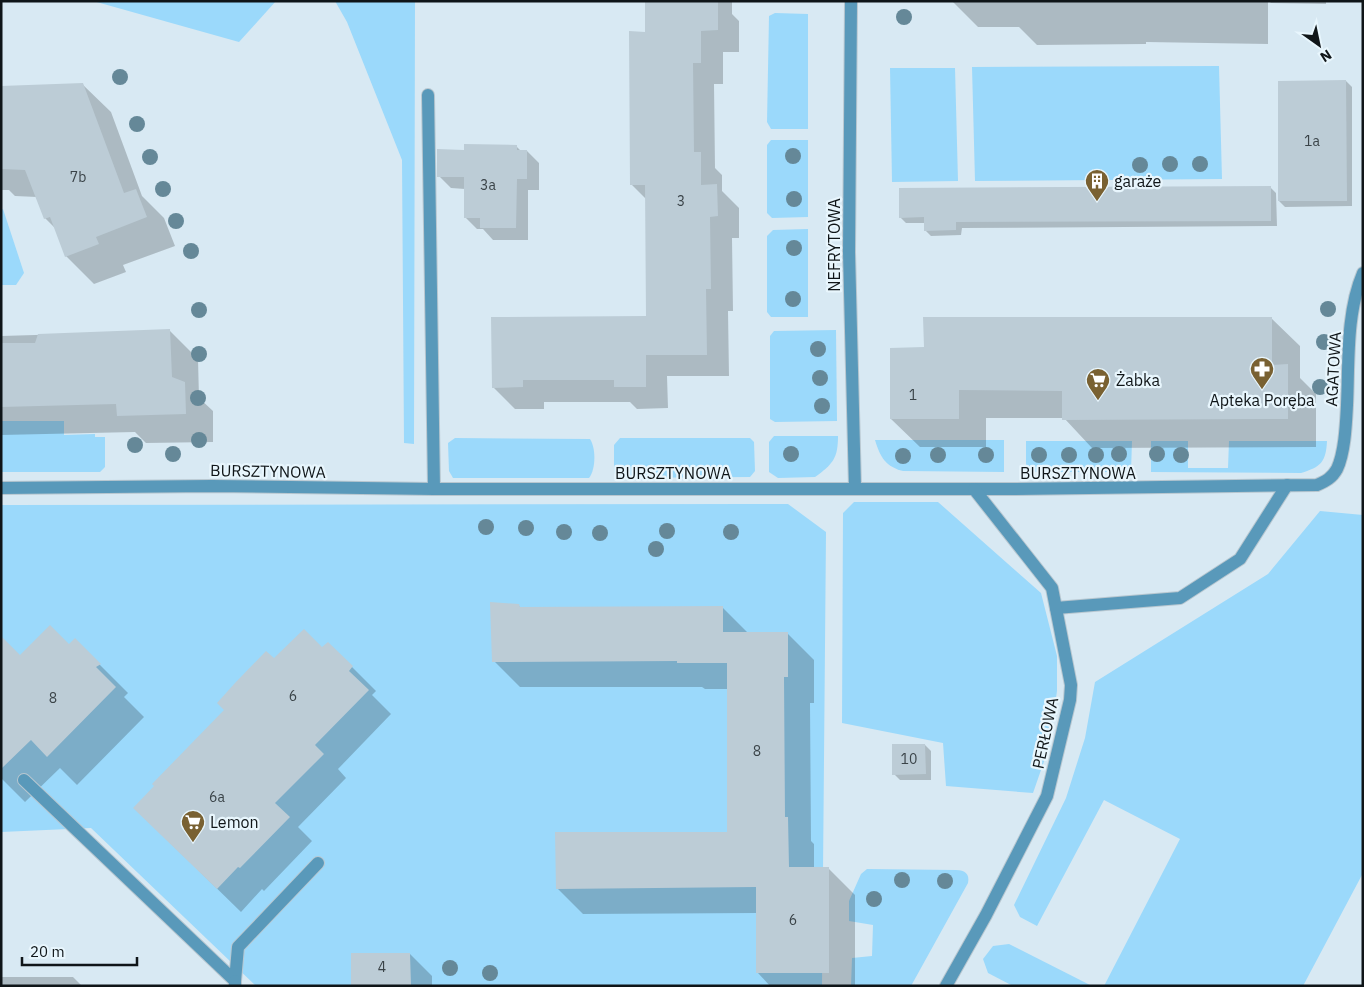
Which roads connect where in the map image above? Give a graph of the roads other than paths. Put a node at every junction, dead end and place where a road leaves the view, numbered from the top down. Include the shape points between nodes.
1 (852, 1) edge
2 (428, 95) dead end
3 (1363, 273) edge
4 (1337, 468) joint
5 (1287, 485) junction
6 (1, 488) edge
7 (855, 488) junction
8 (434, 489) junction
9 (974, 490) junction
10 (1056, 608) junction
11 (24, 780) dead end
12 (318, 864) dead end
13 (235, 983) edge
14 (946, 986) edge

1 - 7 street, NEFRYTOWA via 849,252
2 - 8 street
3 - 4 street, AGATOWA via 1356,291 1346,431
4 - 5 street, BURSZTYNOWA via 1329,480 1317,485
5 - 9 street, BURSZTYNOWA
5 - 10 street via 1240,559 1180,598
6 - 8 street, BURSZTYNOWA
7 - 8 street, BURSZTYNOWA
7 - 9 street, BURSZTYNOWA
9 - 10 street, PERŁOWA via 1052,588
10 - 14 street, PERŁOWA via 1070,700 1047,796
11 - 13 street
12 - 13 street via 238,947

